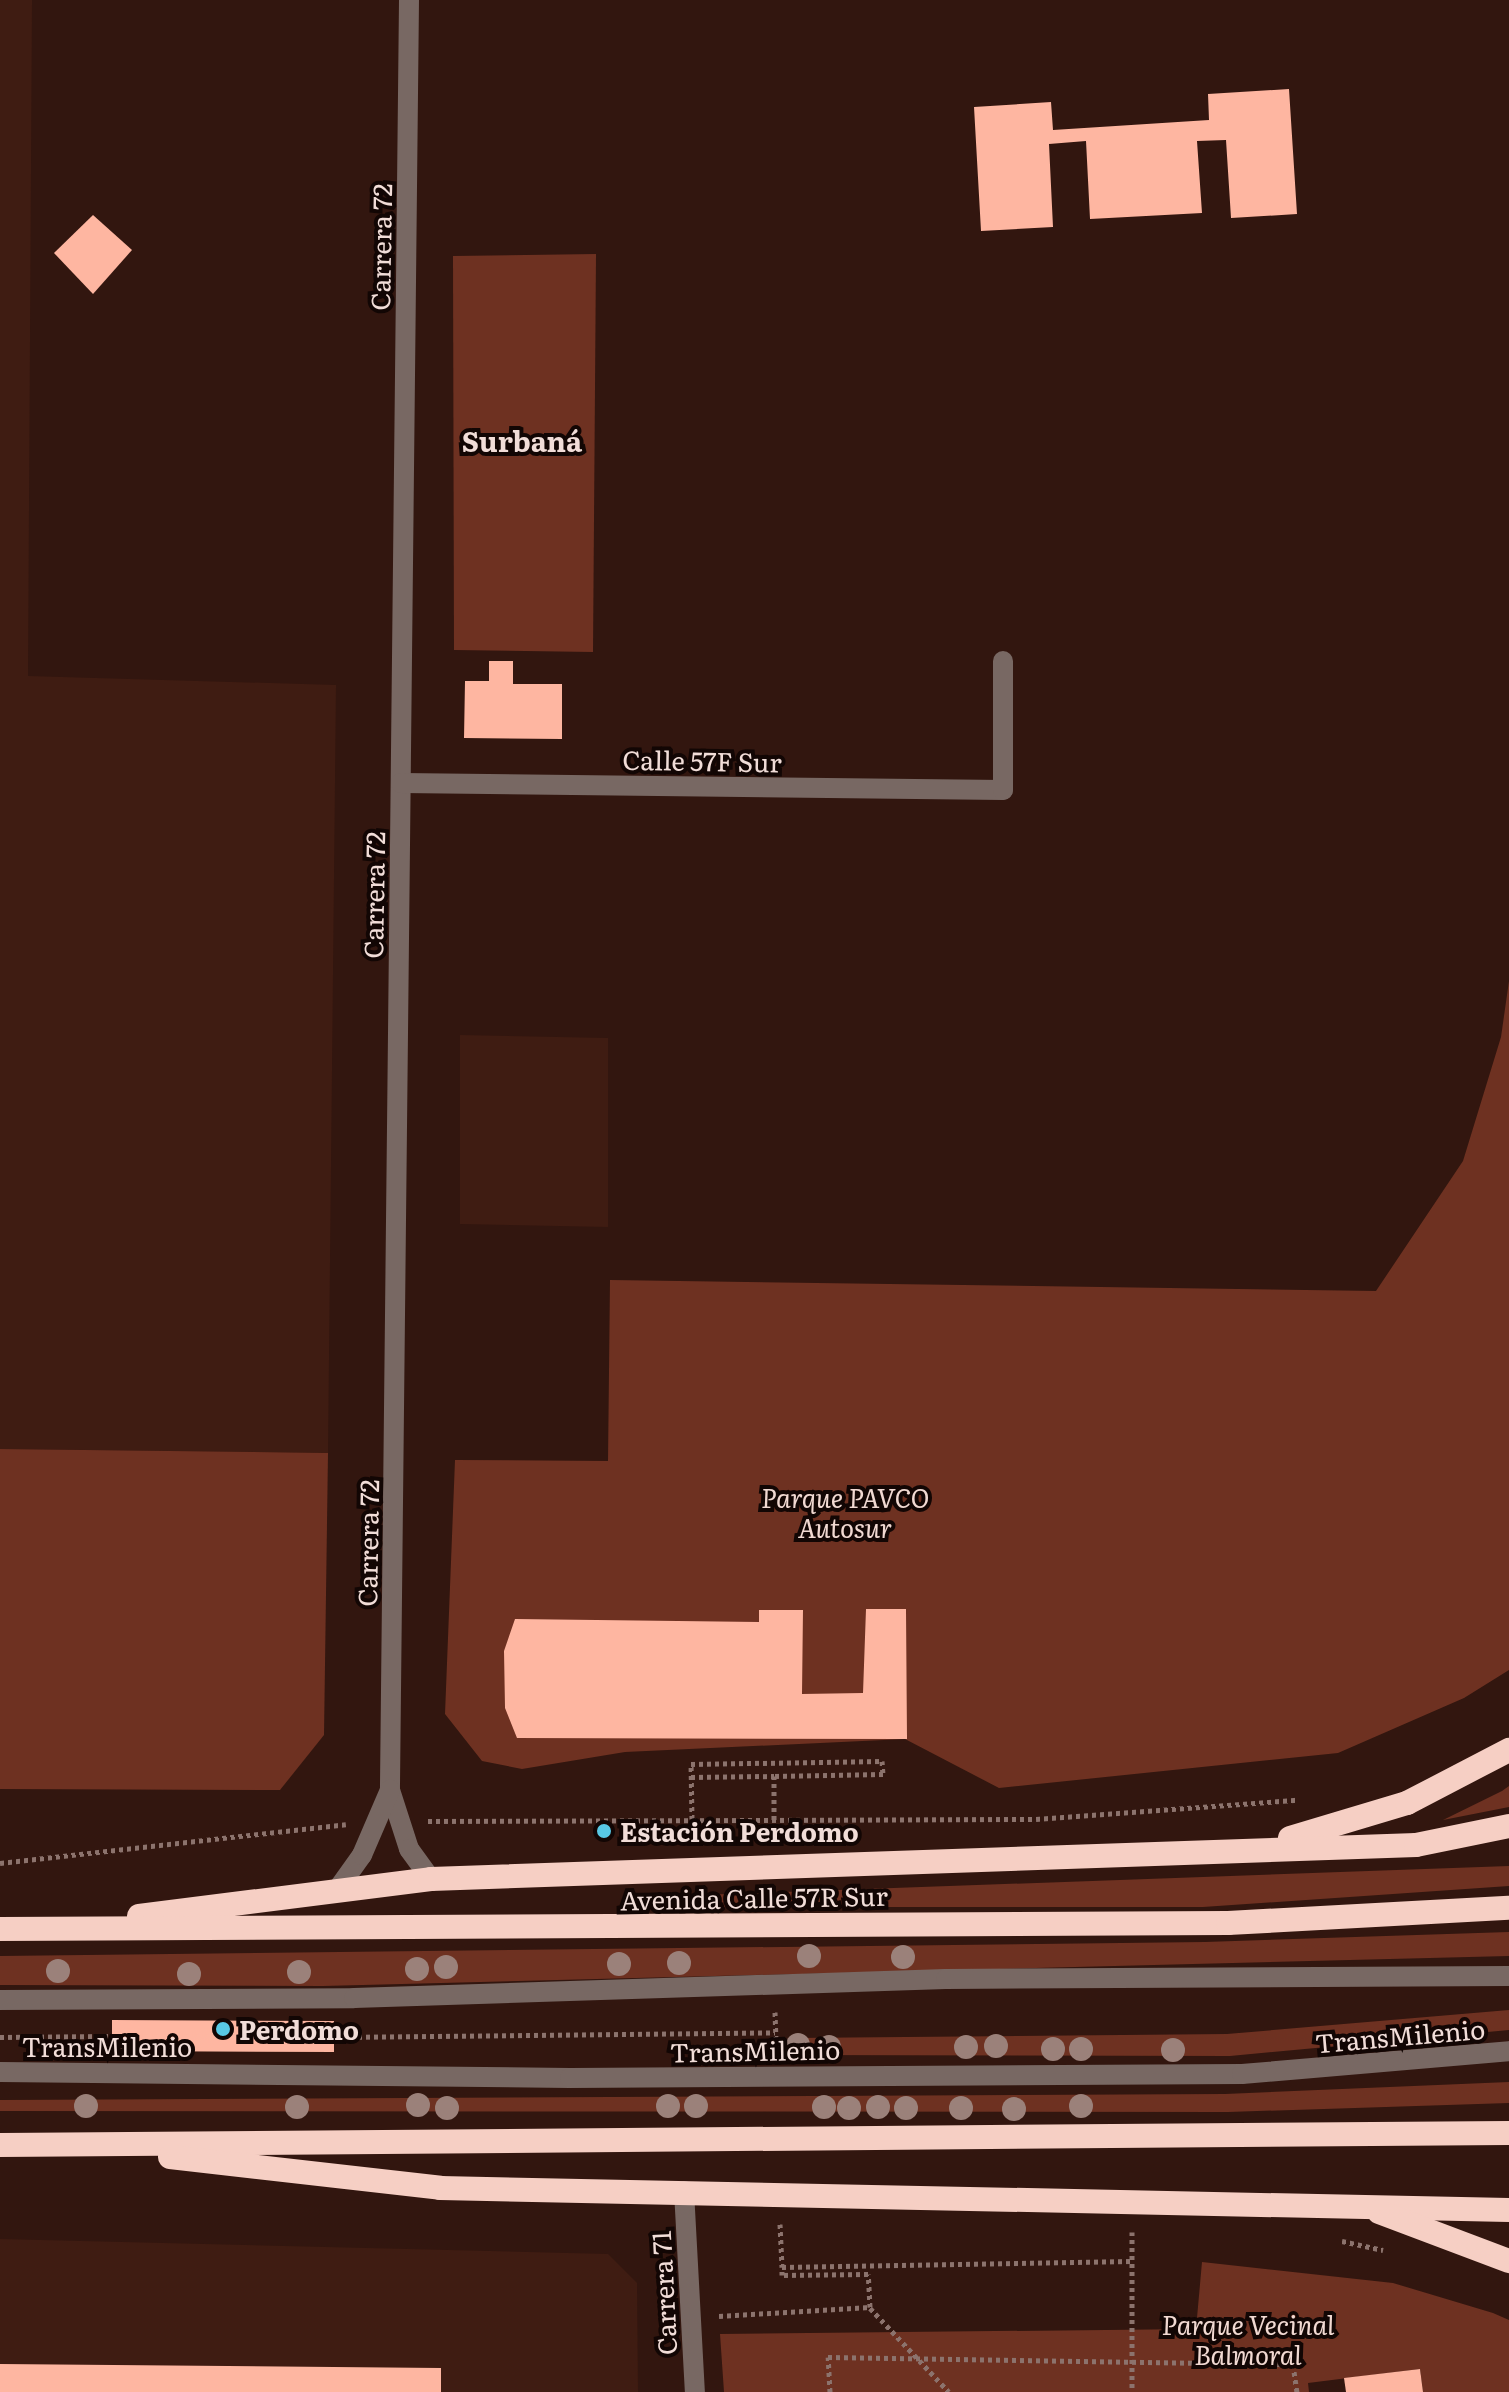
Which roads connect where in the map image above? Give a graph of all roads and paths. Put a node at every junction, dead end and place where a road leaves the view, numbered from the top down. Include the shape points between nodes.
1 (409, 0) edge
2 (1003, 661) dead end
3 (401, 783) junction
4 (1509, 1750) edge
5 (774, 1776) junction
6 (691, 1777) junction
7 (390, 1790) junction
8 (1304, 1799) dead end
9 (692, 1819) junction
10 (469, 1820) dead end
11 (311, 1826) dead end
12 (1509, 1826) edge
13 (774, 1847) dead end
14 (1251, 1847) junction
15 (0, 1863) edge
16 (431, 1879) junction
17 (337, 1890) junction
18 (1509, 1908) edge
19 (0, 1929) edge
20 (38, 1929) junction
21 (1509, 1976) edge
22 (0, 2000) edge
23 (775, 2002) dead end
24 (775, 2032) junction
25 (112, 2036) dead end
26 (0, 2037) edge
27 (334, 2037) dead end
28 (1509, 2051) edge
29 (776, 2063) dead end
30 (0, 2072) edge
31 (1509, 2133) edge
32 (0, 2145) edge
33 (90, 2145) junction
34 (684, 2191) junction
35 (1350, 2203) junction
36 (1509, 2210) edge
37 (780, 2214) dead end
38 (1146, 2229) dead end
39 (1325, 2237) dead end
40 (1394, 2253) dead end
41 (1132, 2261) junction
42 (1509, 2261) edge
43 (782, 2267) junction
44 (870, 2307) junction
45 (690, 2318) junction
46 (918, 2359) junction
47 (1127, 2362) junction
48 (695, 2392) edge
49 (830, 2392) edge
50 (949, 2392) edge
51 (1132, 2392) edge
52 (1297, 2392) edge

1 - 3 street, Carrera 72
2 - 3 street, Calle 57F Sur via 1003,790
3 - 7 street, Carrera 72
4 - 14 highway via 1407,1803
5 - 6 path
5 - 6 path via 883,1774 882,1761 691,1764
5 - 13 path
6 - 9 path
7 - 16 street, Carrera 72 via 409,1849
7 - 17 street, Carrera 72 via 362,1855
8 - 9 path via 1036,1819
9 - 10 path
11 - 15 path
12 - 14 highway via 1416,1845
14 - 16 highway
16 - 17 highway
17 - 20 highway
18 - 20 highway, Avenida Calle 57R Sur via 1228,1923
19 - 20 highway, Avenida Calle 57R Sur
21 - 22 street, TransMilenio
23 - 24 path
24 - 27 path
24 - 29 path
25 - 26 path
28 - 30 street, TransMilenio via 1242,2074 570,2078
31 - 33 highway
32 - 33 highway
33 - 34 highway via 367,2184
34 - 35 highway
34 - 45 street, Carrera 71
35 - 36 highway
35 - 42 highway
37 - 43 path
38 - 41 path via 1131,2229
39 - 40 path
41 - 43 path
41 - 47 path
43 - 44 path via 782,2275 868,2274
44 - 45 path
44 - 46 path
45 - 48 street, Carrera 71
46 - 47 path
46 - 49 path via 828,2357
46 - 50 path
47 - 51 path
47 - 52 path via 1293,2364

